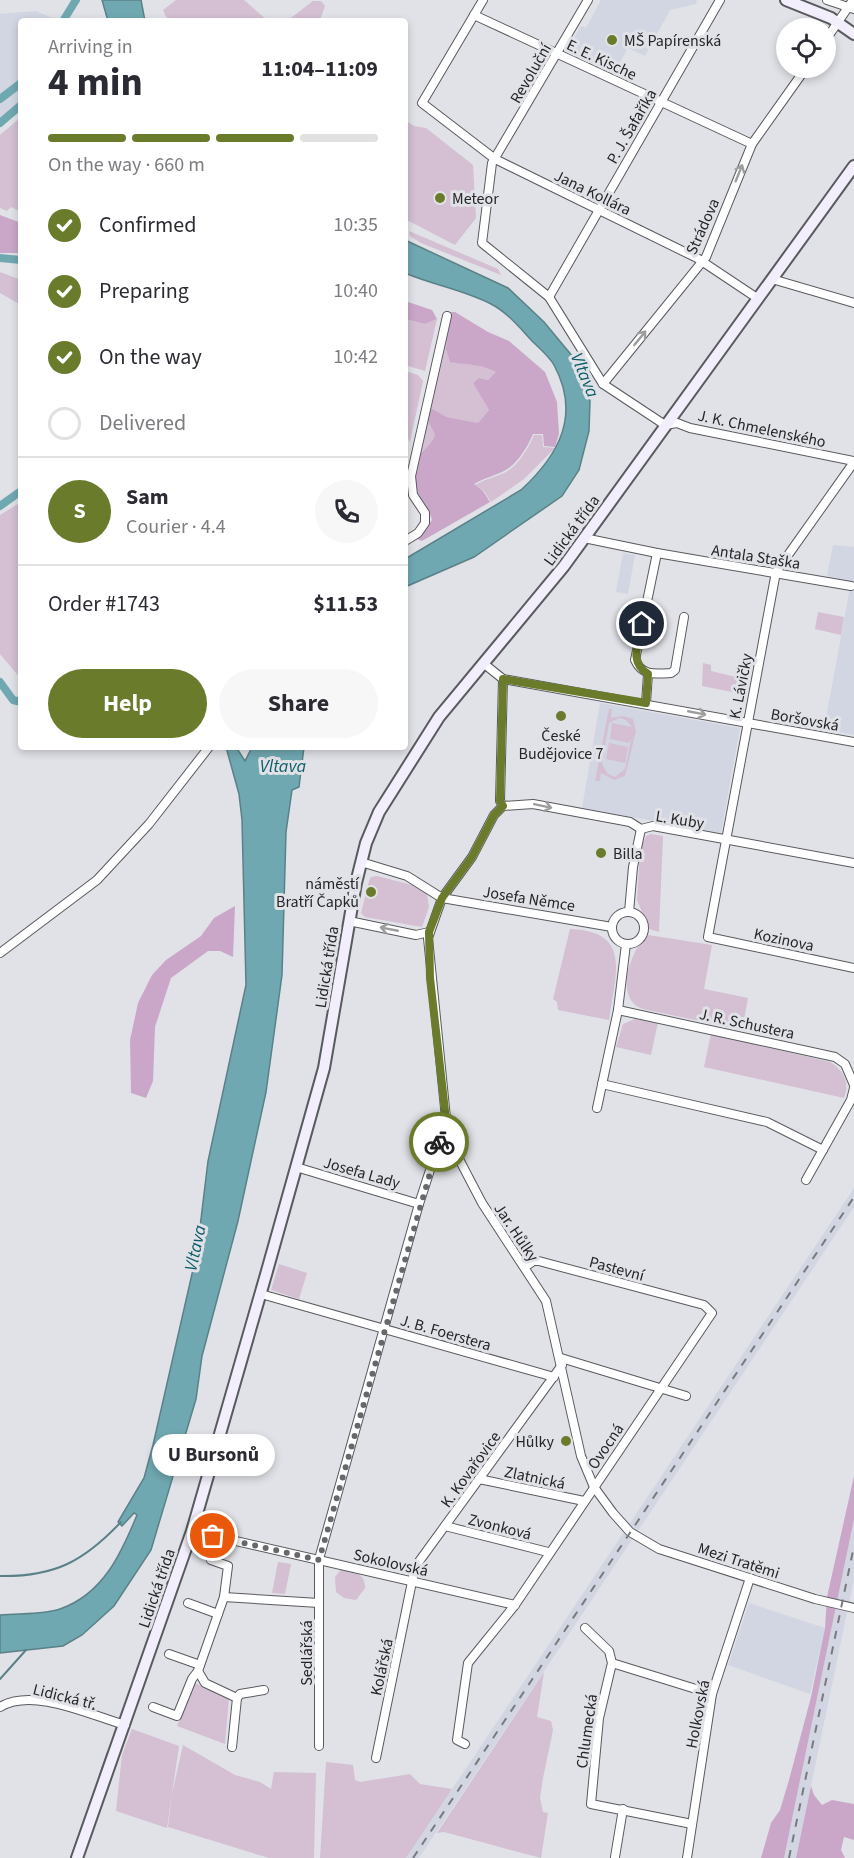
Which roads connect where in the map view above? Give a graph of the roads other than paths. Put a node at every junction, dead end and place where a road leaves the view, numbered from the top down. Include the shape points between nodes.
1 (483, 0) edge
2 (588, 0) edge
3 (720, 0) edge
4 (786, 0) edge
5 (827, 0) edge
6 (851, 5) edge
7 (474, 15) junction
8 (837, 21) junction
9 (854, 34) edge
10 (557, 53) junction
11 (799, 78) edge
12 (661, 102) junction
13 (752, 144) junction
14 (495, 159) junction
15 (852, 171) edge
16 (599, 210) junction
17 (704, 261) junction
18 (772, 279) junction
19 (549, 297) junction
20 (758, 298) junction
21 (854, 303) edge
22 (447, 316) dead end
23 (603, 384) junction
24 (665, 425) junction
25 (854, 461) edge
26 (584, 538) junction
27 (408, 539) edge
28 (657, 554) junction
29 (776, 572) junction
30 (851, 586) dead end
31 (684, 617) dead end
32 (483, 663) junction
33 (648, 674) junction
34 (503, 679) junction
35 (646, 703) junction
36 (747, 722) junction
37 (854, 742) edge
38 (207, 750) edge
39 (503, 806) junction
40 (641, 829) junction
41 (726, 841) junction
42 (361, 862) junction
43 (854, 863) edge
44 (442, 898) junction
45 (629, 912) junction
46 (349, 921) junction
47 (612, 927) junction
48 (429, 932) junction
49 (708, 937) joint
50 (626, 944) junction
51 (0, 953) edge
52 (854, 968) edge
53 (618, 1010) junction
54 (602, 1084) junction
55 (854, 1086) edge
56 (597, 1108) dead end
57 (445, 1125) junction
58 (823, 1150) junction
59 (296, 1167) junction
60 (806, 1180) dead end
61 (419, 1204) junction
62 (525, 1267) junction
63 (261, 1294) junction
64 (704, 1305) joint
65 (383, 1329) junction
66 (561, 1362) junction
67 (555, 1377) junction
68 (659, 1388) junction
69 (686, 1396) dead end
70 (480, 1479) junction
71 (594, 1487) junction
72 (584, 1501) junction
73 (445, 1526) junction
74 (192, 1531) junction
75 (630, 1532) joint
76 (548, 1552) junction
77 (210, 1560) dead end
78 (319, 1560) junction
79 (750, 1578) junction
80 (412, 1580) junction
81 (224, 1597) junction
82 (188, 1603) dead end
83 (319, 1603) junction
84 (514, 1605) junction
85 (854, 1608) edge
86 (218, 1614) junction
87 (585, 1628) dead end
88 (169, 1654) dead end
89 (612, 1663) junction
90 (199, 1668) junction
91 (264, 1690) dead end
92 (712, 1694) junction
93 (237, 1698) junction
94 (0, 1707) edge
95 (153, 1707) dead end
96 (125, 1725) junction
97 (465, 1744) dead end
98 (319, 1746) dead end
99 (232, 1747) dead end
100 (376, 1758) dead end
101 (623, 1809) junction
102 (692, 1824) junction
103 (615, 1857) edge
104 (77, 1858) edge
105 (687, 1858) edge

1 - 7 street
2 - 10 street, Revoluční
3 - 12 street, P. J. Šafaříka
4 - 8 street
5 - 6 street
6 - 8 street
7 - 10 street, E. E. Kische
7 - 14 street, Jana Kollára via 422,102
8 - 9 street
10 - 12 street, E. E. Kische
10 - 14 street, Revoluční
11 - 13 street, Strádova
12 - 13 street, E. E. Kische
12 - 16 street, P. J. Šafaříka
17 -> 13 street, Strádova
14 - 16 street, Jana Kollára
14 - 19 street via 482,243
15 - 18 street, Lidická třída
16 - 17 street, Jana Kollára
16 - 19 street, P. J. Šafaříka
17 - 20 street, Jana Kollára
23 -> 17 street, Strádova
18 - 20 street, Lidická třída
18 - 21 street
19 - 23 street
20 - 24 street, Lidická třída
22 - 27 street via 411,476 413,495 425,513 425,523
23 - 24 street
24 - 25 street, J. K. Chmelenského via 677,423
24 - 26 street, Lidická třída
25 - 29 street, K. Lávičky
26 - 28 street, Antala Staška
26 - 32 street, Lidická třída
28 - 29 street, Antala Staška
28 - 33 street via 635,660
29 - 30 street, Antala Staška
29 - 36 street, K. Lávičky
31 - 33 street via 675,670 671,674
32 - 34 street
32 - 42 street, Lidická třída via 439,717 385,802
33 - 35 street
34 - 35 street, Boršovská
34 - 39 street
35 -> 36 street, Boršovská
36 - 37 street, Boršovská
36 - 41 street, K. Lávičky
38 - 51 street via 149,824 97,880
39 -> 40 street, L. Kuby via 533,804 630,822
39 - 44 street
40 - 41 street, L. Kuby via 653,826
40 - 45 street
41 - 43 street, L. Kuby
41 - 49 street, K. Lávičky
42 - 44 street via 407,876
42 - 46 street, Lidická třída
44 - 47 street, Josefa Němce
44 - 48 street
45 - 47 street via 618,916
45 - 50 street via 641,918 644,931 638,941
48 -> 46 street via 416,935
46 - 59 street, Lidická třída via 327,1056
47 - 50 street via 616,938
48 - 57 street, Jar. Hůlky
49 - 52 street, Kozinova
50 - 53 street
53 - 54 street
53 - 55 street, J. R. Schustera via 835,1057 845,1064
54 - 56 street
54 - 58 street via 767,1122
55 - 58 street via 851,1100
57 - 61 street, Sedlářská
57 - 62 street, Jar. Hůlky via 453,1151 482,1203
58 - 60 street
59 - 61 street, Josefa Lady
59 - 63 street, Lidická třída
61 - 65 street, Sedlářská
62 - 64 street, Pastevní via 535,1260
62 - 66 street, Jar. Hůlky via 546,1301
63 - 65 street, J. B. Foerstera
63 - 74 street, Lidická třída
64 - 68 street, Ovocná via 712,1313
65 - 67 street, J. B. Foerstera
65 - 78 street, Sedlářská
66 - 67 street, K. Kovařovice
66 - 68 street
66 - 71 street, Jar. Hůlky via 581,1456
67 - 70 street, K. Kovařovice
68 - 69 street
68 - 71 street, Ovocná
70 - 72 street, Zlatnická
70 - 73 street, K. Kovařovice
71 - 72 street, Ovocná
71 - 75 street, Jar. Hůlky
72 - 76 street, Ovocná
73 - 76 street, Zvonková
73 - 80 street, K. Kovařovice via 415,1567
74 - 78 street, Sokolovská
74 - 96 street, Lidická třída
75 - 79 street, Mezi Tratěmi via 659,1549
76 - 84 street, Ovocná
77 - 81 street via 228,1566
78 - 80 street, Sokolovská
78 - 83 street, Sedlářská
79 - 85 street, Mezi Tratěmi
79 - 92 street, Holkovská
80 - 84 street, Sokolovská
80 - 100 street, Kolářská
81 - 83 street
81 - 86 street
82 - 86 street
83 - 98 street, Sedlářská
84 - 97 street, Ovocná via 468,1663 457,1740
86 - 90 street
87 - 89 street via 609,1651
88 - 90 street
89 - 92 street
89 - 101 street, Chlumecká via 599,1718 591,1804
90 - 93 street via 205,1683
90 - 95 street via 177,1716
91 - 93 street
92 - 102 street, Holkovská
93 - 99 street
94 - 96 street, Lidická tř. via 22,1699 42,1700
96 - 104 street, Lidická třída
101 - 102 street
101 - 103 street
102 - 105 street, Holkovská

